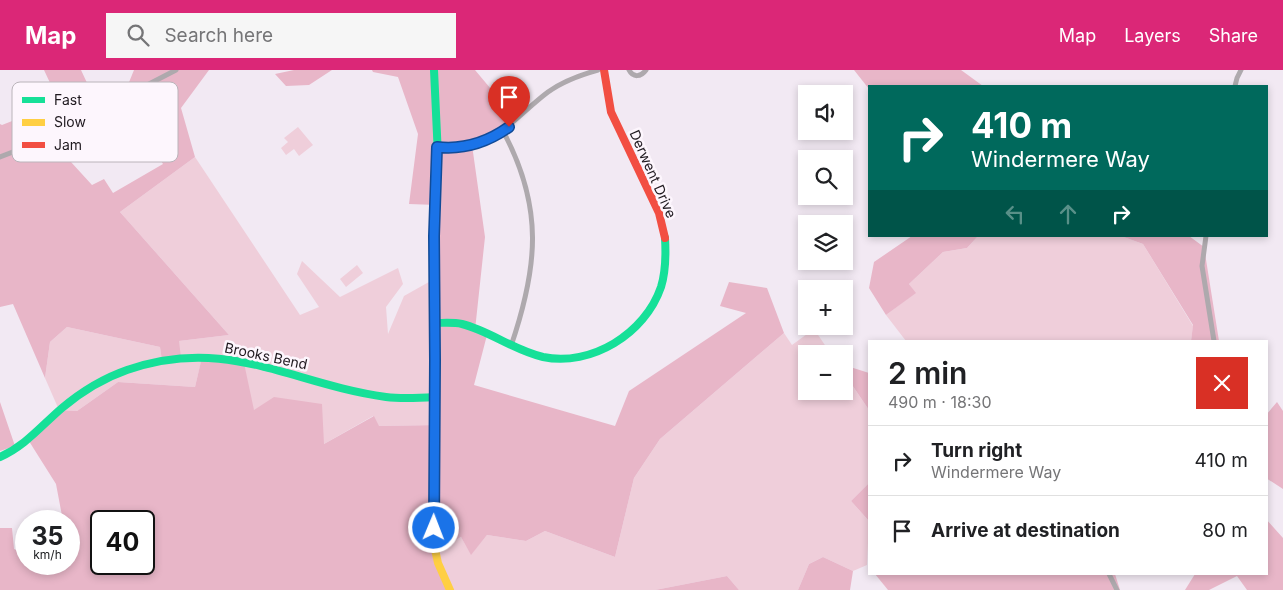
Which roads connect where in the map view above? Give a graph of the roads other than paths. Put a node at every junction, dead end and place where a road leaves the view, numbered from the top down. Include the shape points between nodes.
1 (176, 70) edge
2 (434, 70) edge
3 (598, 70) edge
4 (604, 70) edge
5 (629, 70) edge
6 (646, 70) edge
7 (1241, 70) edge
8 (153, 82) edge
9 (1235, 85) edge
10 (503, 131) junction
11 (437, 147) junction
12 (12, 153) edge
13 (0, 158) edge
14 (1206, 237) edge
15 (435, 323) junction
16 (1214, 340) edge
17 (512, 346) junction
18 (435, 397) junction
19 (0, 457) edge
20 (1110, 575) edge
21 (450, 590) edge
22 (1117, 590) edge

1 - 8 street
2 - 11 street
3 - 10 street via 560,84
4 - 17 street, Derwent Drive via 612,112 663,225 666,256 662,285 652,307 636,328 604,349 579,357 553,358
5 - 6 street via 637,76
7 - 9 street
10 - 11 street via 474,144
10 - 17 street via 514,150 524,180 533,238 527,298
11 - 15 street
12 - 13 street
14 - 16 street via 1202,266
15 - 17 street, Derwent Drive via 461,324
15 - 18 street
18 - 19 street, Brooks Bend via 367,394 233,360 181,358 125,371 92,386 62,408 23,445
18 - 21 street via 434,545
20 - 22 street

